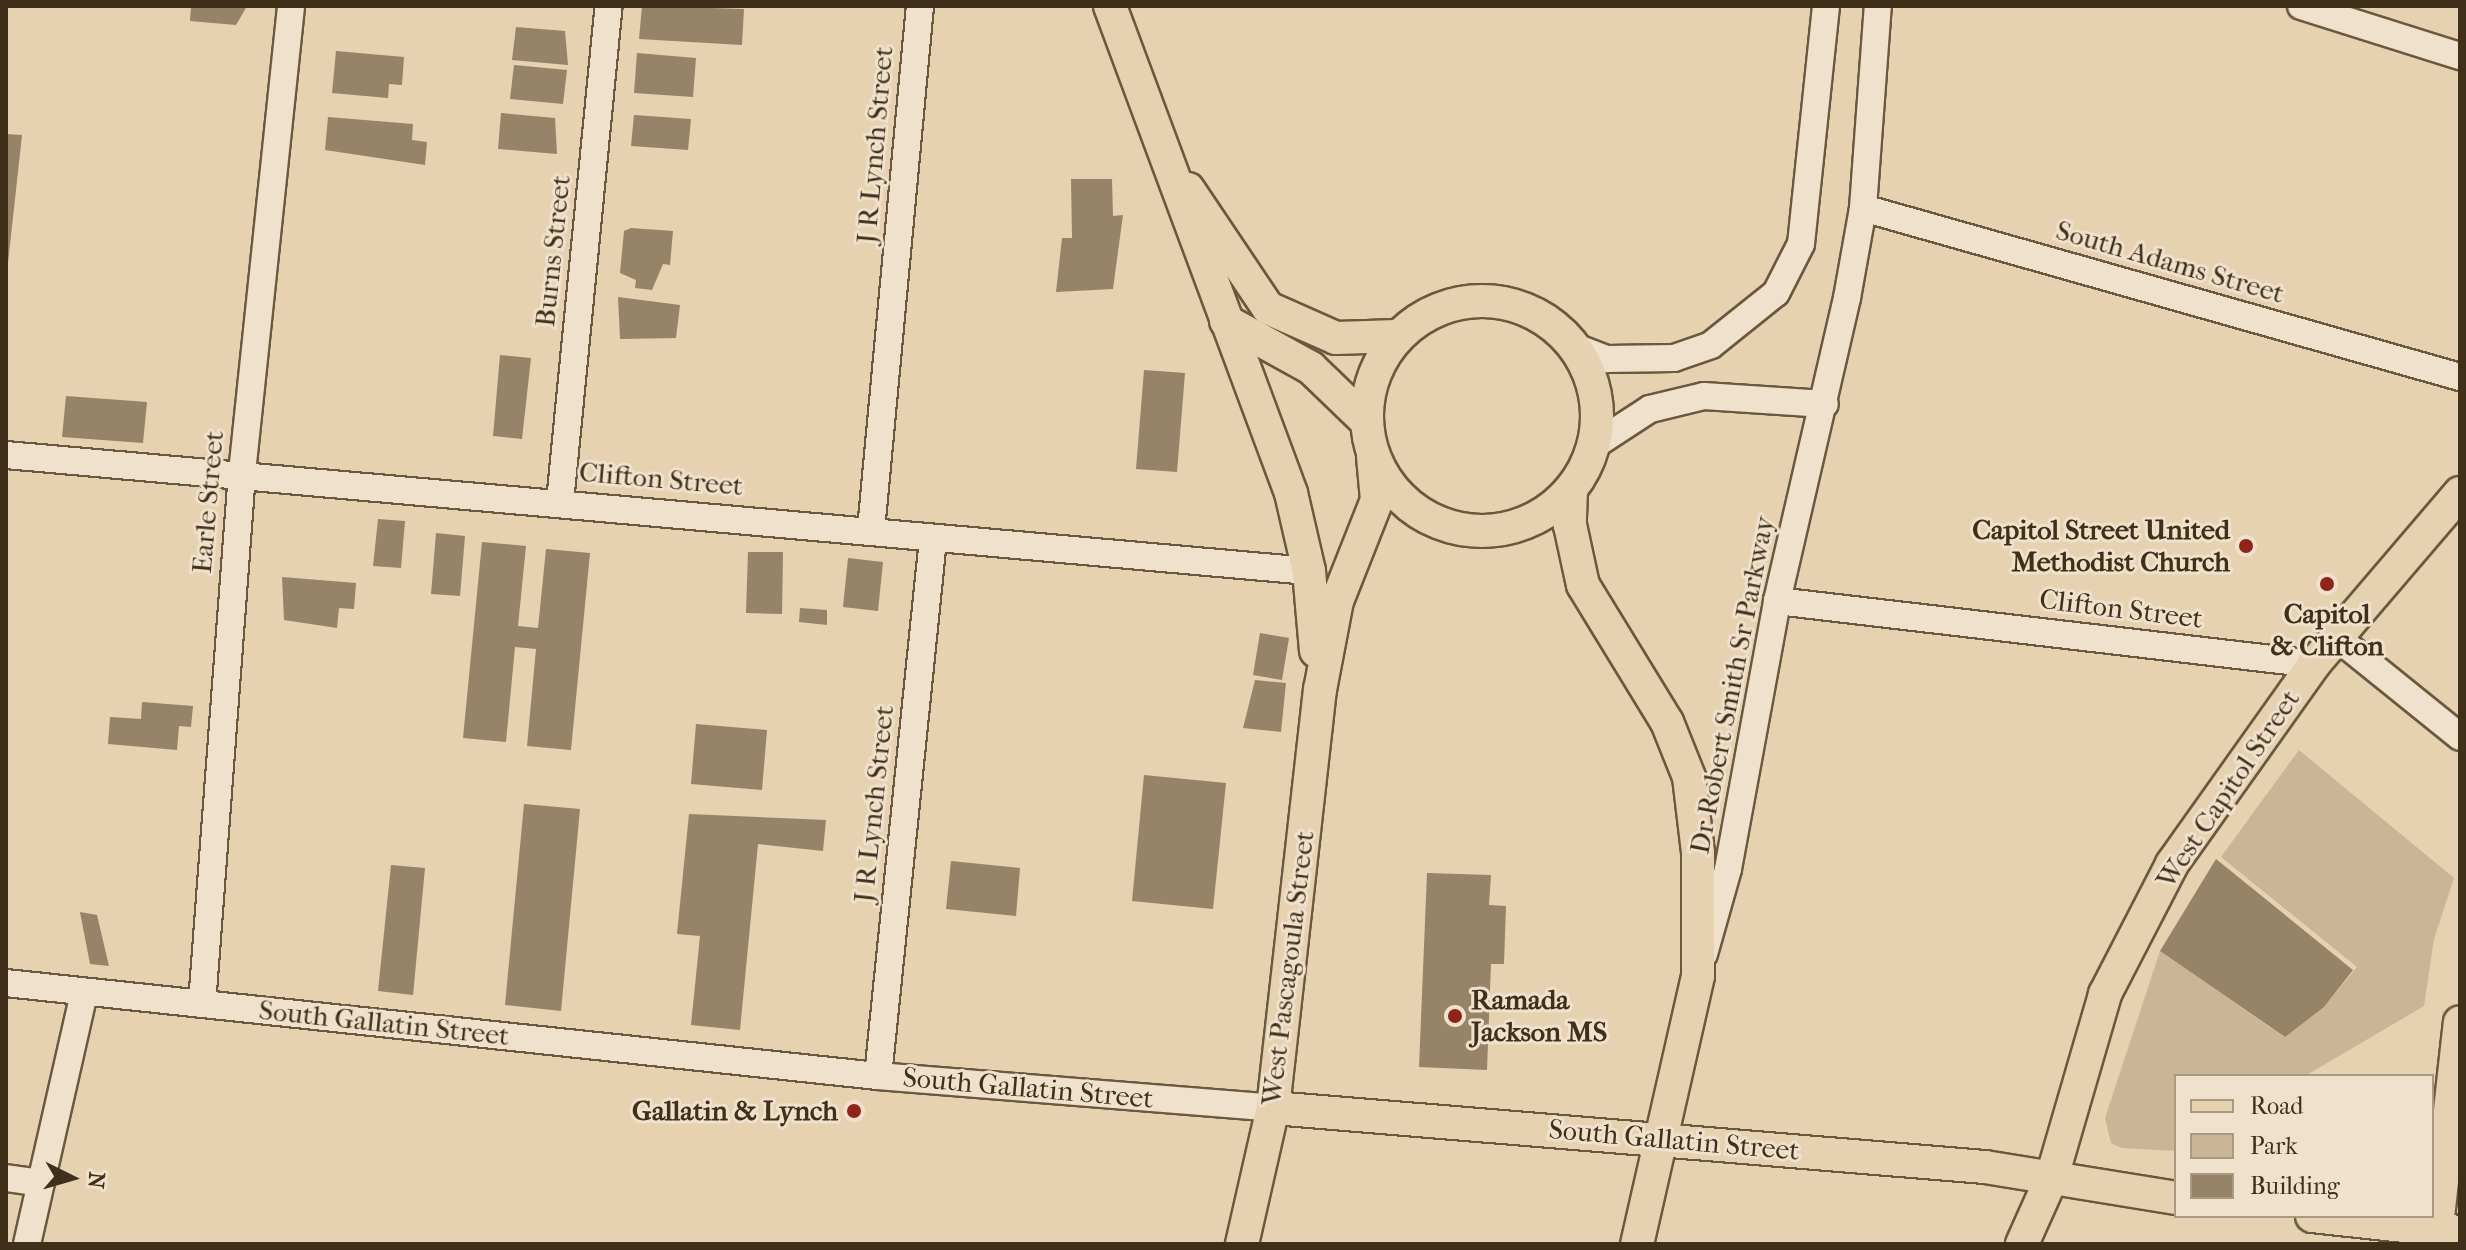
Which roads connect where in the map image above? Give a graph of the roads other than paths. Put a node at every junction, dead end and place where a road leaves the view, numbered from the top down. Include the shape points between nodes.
1 (291, 6) edge
2 (609, 6) edge
3 (920, 6) edge
4 (1110, 6) edge
5 (1826, 6) edge
6 (1878, 6) edge
7 (2301, 6) edge
8 (2460, 56) edge
9 (1175, 169) junction
10 (1863, 208) junction
11 (1226, 321) junction
12 (1397, 336) junction
13 (1575, 347) junction
14 (2460, 377) edge
15 (1825, 404) junction
16 (1366, 421) junction
17 (1593, 446) junction
18 (6, 455) edge
19 (1373, 457) junction
20 (242, 473) junction
21 (1571, 489) junction
22 (2460, 493) edge
23 (560, 502) junction
24 (871, 530) junction
25 (933, 539) junction
26 (1309, 571) junction
27 (1777, 601) junction
28 (2340, 640) junction
29 (2314, 664) junction
30 (1320, 690) junction
31 (2460, 737) edge
32 (1698, 976) junction
33 (6, 983) edge
34 (84, 993) junction
35 (202, 1004) junction
36 (2460, 1022) edge
37 (878, 1076) junction
38 (1273, 1108) junction
39 (1664, 1139) junction
40 (2052, 1177) junction
41 (6, 1178) edge
42 (41, 1183) junction
43 (2174, 1198) edge
44 (2326, 1218) edge
45 (2041, 1230) edge
46 (2444, 1235) edge
47 (27, 1244) edge
48 (1242, 1244) edge
49 (1637, 1244) edge
50 (2022, 1244) edge

1 - 20 street, Earle Street
2 - 23 street, Burns Street
3 - 24 street, J R Lynch Street
4 - 9 main road
5 - 13 street via 1801,244 1776,293 1711,345 1674,358 1607,359
6 - 10 street, Dr Robert Smith Sr Parkway
7 - 8 street
9 - 11 main road, West Pascagoula Street via 1198,259
9 - 12 main road via 1268,308 1336,338
10 - 14 street, South Adams Street
10 - 15 street, Dr Robert Smith Sr Parkway
11 - 16 main road via 1311,368
11 - 26 main road, West Pascagoula Street via 1291,493
12 - 13 main road via 1434,310 1498,301 1533,312
12 - 16 main road via 1372,382
13 - 17 main road via 1592,383
15 - 17 street via 1704,396 1650,409
15 - 27 street, Dr Robert Smith Sr Parkway
16 - 19 main road
17 - 21 main road
18 - 20 street, Clifton Street
19 - 21 main road via 1415,511 1456,529 1506,529 1534,519
19 - 30 main road, West Pascagoula Street via 1377,500 1337,601
20 - 23 street, Clifton Street
20 - 35 street, Earle Street
21 - 32 main road via 1570,525 1583,585 1667,722 1689,777 1698,852
22 - 28 main road, West Capitol Street
23 - 24 street, Clifton Street
24 - 25 street, Clifton Street
25 - 26 street, Clifton Street
25 - 37 street, J R Lynch Street
26 - 30 main road, West Pascagoula Street
27 - 29 street, Clifton Street
27 - 32 street, Dr Robert Smith Sr Parkway via 1728,869
28 - 29 main road, West Capitol Street
28 - 31 street
29 - 40 main road, West Capitol Street via 2172,864 2105,994
30 - 38 main road, West Pascagoula Street
32 - 39 main road
33 - 34 street, South Gallatin Street
34 - 35 street, South Gallatin Street
34 - 42 street
35 - 37 street, South Gallatin Street
36 - 46 main road
37 - 38 street, South Gallatin Street
38 - 39 main road, South Gallatin Street
38 - 48 main road, West Pascagoula Street
39 - 40 main road, South Gallatin Street
39 - 49 main road
40 - 43 main road, South Gallatin Street
40 - 45 main road, West Capitol Street
41 - 42 street
42 - 47 street
44 - 46 main road
45 - 50 main road, West Capitol Street

